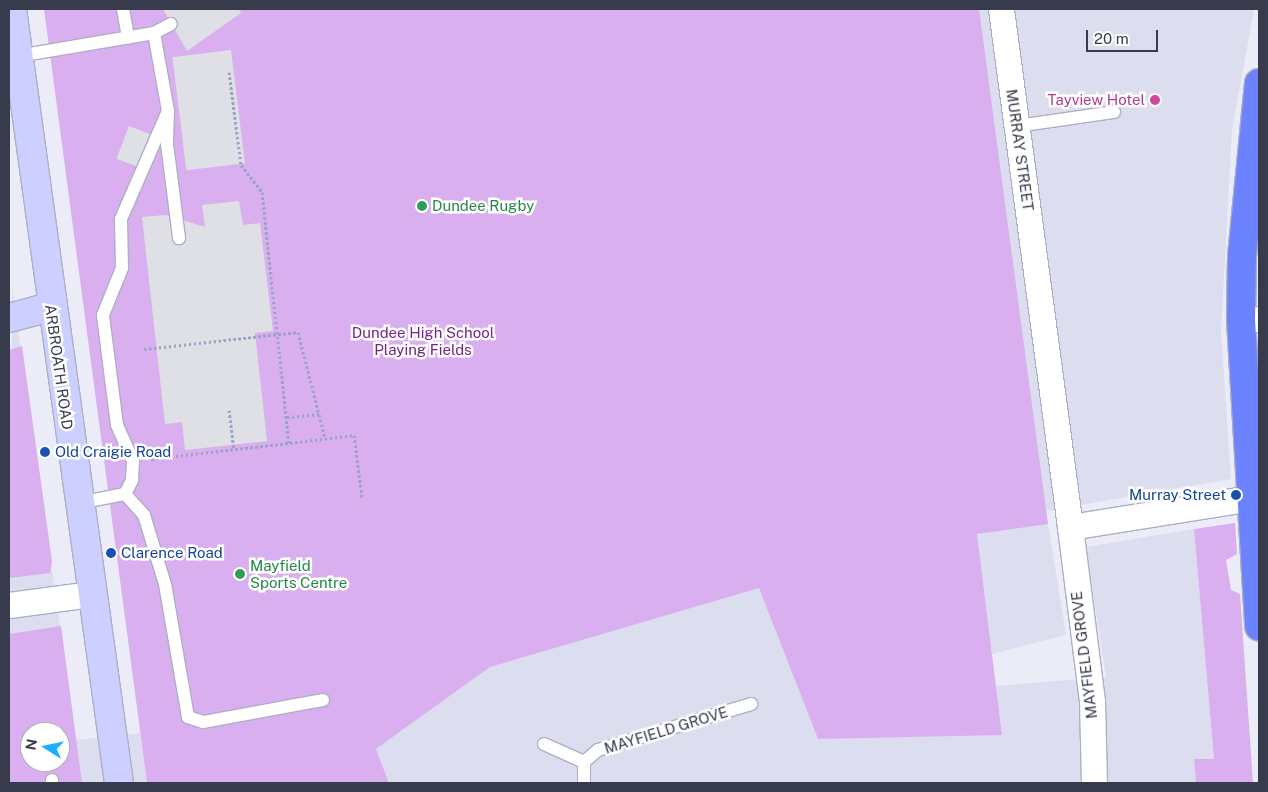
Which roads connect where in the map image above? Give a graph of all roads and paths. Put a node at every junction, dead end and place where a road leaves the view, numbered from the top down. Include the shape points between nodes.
1 (12, 9) edge
2 (123, 9) edge
3 (1001, 9) edge
4 (171, 24) dead end
5 (154, 33) junction
6 (128, 38) junction
7 (18, 56) junction
8 (229, 72) dead end
9 (1259, 83) edge
10 (168, 111) junction
11 (1114, 112) dead end
12 (1017, 126) junction
13 (179, 238) dead end
14 (50, 307) junction
15 (9, 318) edge
16 (1250, 320) edge
17 (278, 334) junction
18 (144, 349) dead end
19 (229, 410) dead end
20 (322, 414) junction
21 (287, 417) junction
22 (325, 439) junction
23 (290, 443) junction
24 (234, 449) junction
25 (133, 461) junction
26 (124, 494) junction
27 (362, 497) dead end
28 (1239, 499) junction
29 (78, 503) junction
30 (1070, 527) junction
31 (90, 594) junction
32 (9, 605) edge
33 (1259, 626) edge
34 (322, 700) dead end
35 (751, 704) dead end
36 (544, 744) dead end
37 (584, 762) junction
38 (119, 783) edge
39 (584, 783) edge
40 (1094, 783) edge

1 - 7 main road, ARBROATH ROAD
2 - 6 lane
3 - 12 street, MURRAY STREET
4 - 5 lane
5 - 6 lane
5 - 10 lane
6 - 7 lane
7 - 14 main road, ARBROATH ROAD
8 - 17 path via 241,165 262,192
9 - 16 highway via 1242,256
10 - 13 lane via 167,144
10 - 25 lane via 121,219 122,268 103,315 117,424
11 - 12 lane
12 - 30 street, MURRAY STREET
14 - 15 main road
14 - 29 main road, ARBROATH ROAD
16 - 28 highway
17 - 18 path
17 - 20 path via 298,332
17 - 21 path
19 - 24 path
20 - 21 path
20 - 22 path
21 - 23 path
22 - 23 path
22 - 27 path via 354,435
23 - 24 path
24 - 25 path
25 - 26 lane
26 - 29 lane
26 - 34 lane via 144,515 162,576 188,717 203,722
28 - 30 street
28 - 33 highway
29 - 31 main road, ARBROATH ROAD
30 - 40 street, MAYFIELD GROVE via 1092,701
31 - 32 street
31 - 38 main road, ARBROATH ROAD
35 - 37 lane, MAYFIELD GROVE via 615,744
36 - 37 lane
37 - 39 lane

